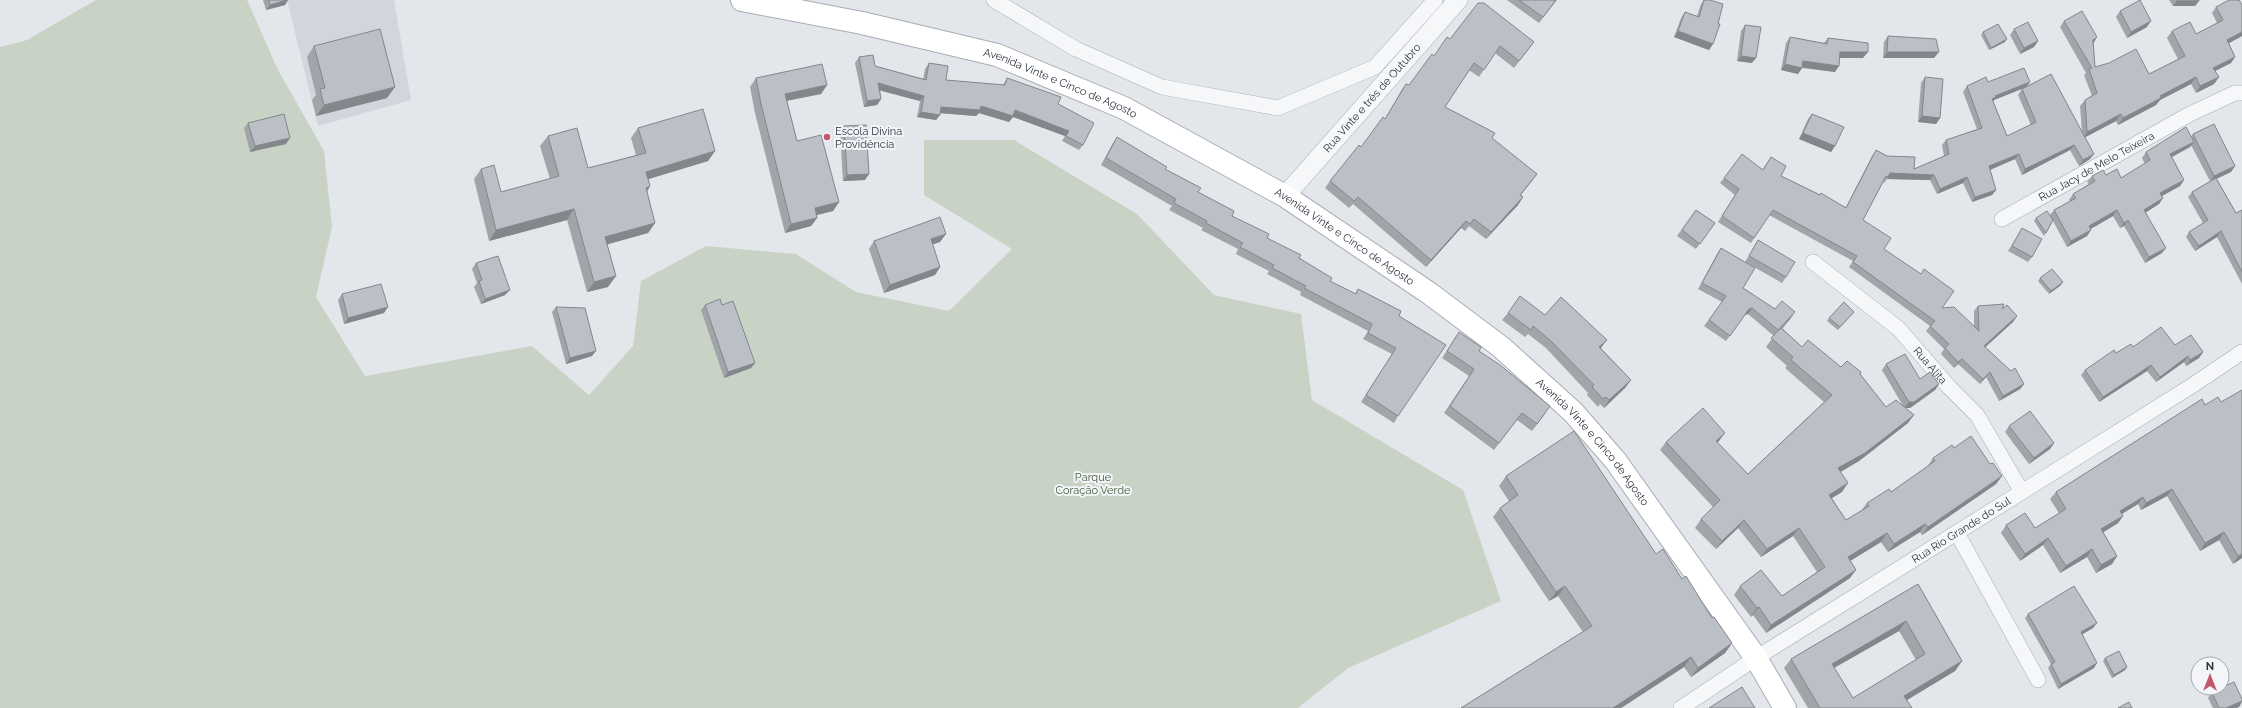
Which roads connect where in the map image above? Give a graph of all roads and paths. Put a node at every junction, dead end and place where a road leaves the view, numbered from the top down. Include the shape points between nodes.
1 (742, 0) edge
2 (994, 0) edge
3 (1435, 0) edge
4 (1458, 0) edge
5 (2242, 93) edge
6 (1285, 196) junction
7 (2002, 219) dead end
8 (1813, 262) dead end
9 (2242, 352) edge
10 (2022, 492) junction
11 (1957, 533) junction
12 (1756, 658) junction
13 (2038, 680) dead end
14 (1681, 708) edge
15 (1785, 708) edge

1 - 6 main road, Avenida Vinte e Cinco de Agosto via 862,23 997,55 1124,108
2 - 3 street via 1076,49 1162,87 1278,108 1375,67
4 - 6 street, Rua Vinte e três de Outubro
5 - 7 street, Rua Jacy de Melo Teixeira via 2235,93 2190,114
6 - 12 main road, Avenida Vinte e Cinco de Agosto via 1429,293 1501,347 1573,412 1615,460
8 - 10 street, Rua Alita via 1899,329 1977,415
9 - 10 street, Rua Rio Grande do Sul
10 - 11 street, Rua Rio Grande do Sul
11 - 12 street, Rua Rio Grande do Sul
11 - 13 street
12 - 14 street, Rua Rio Grande do Sul
12 - 15 main road, Avenida Vinte e Cinco de Agosto

